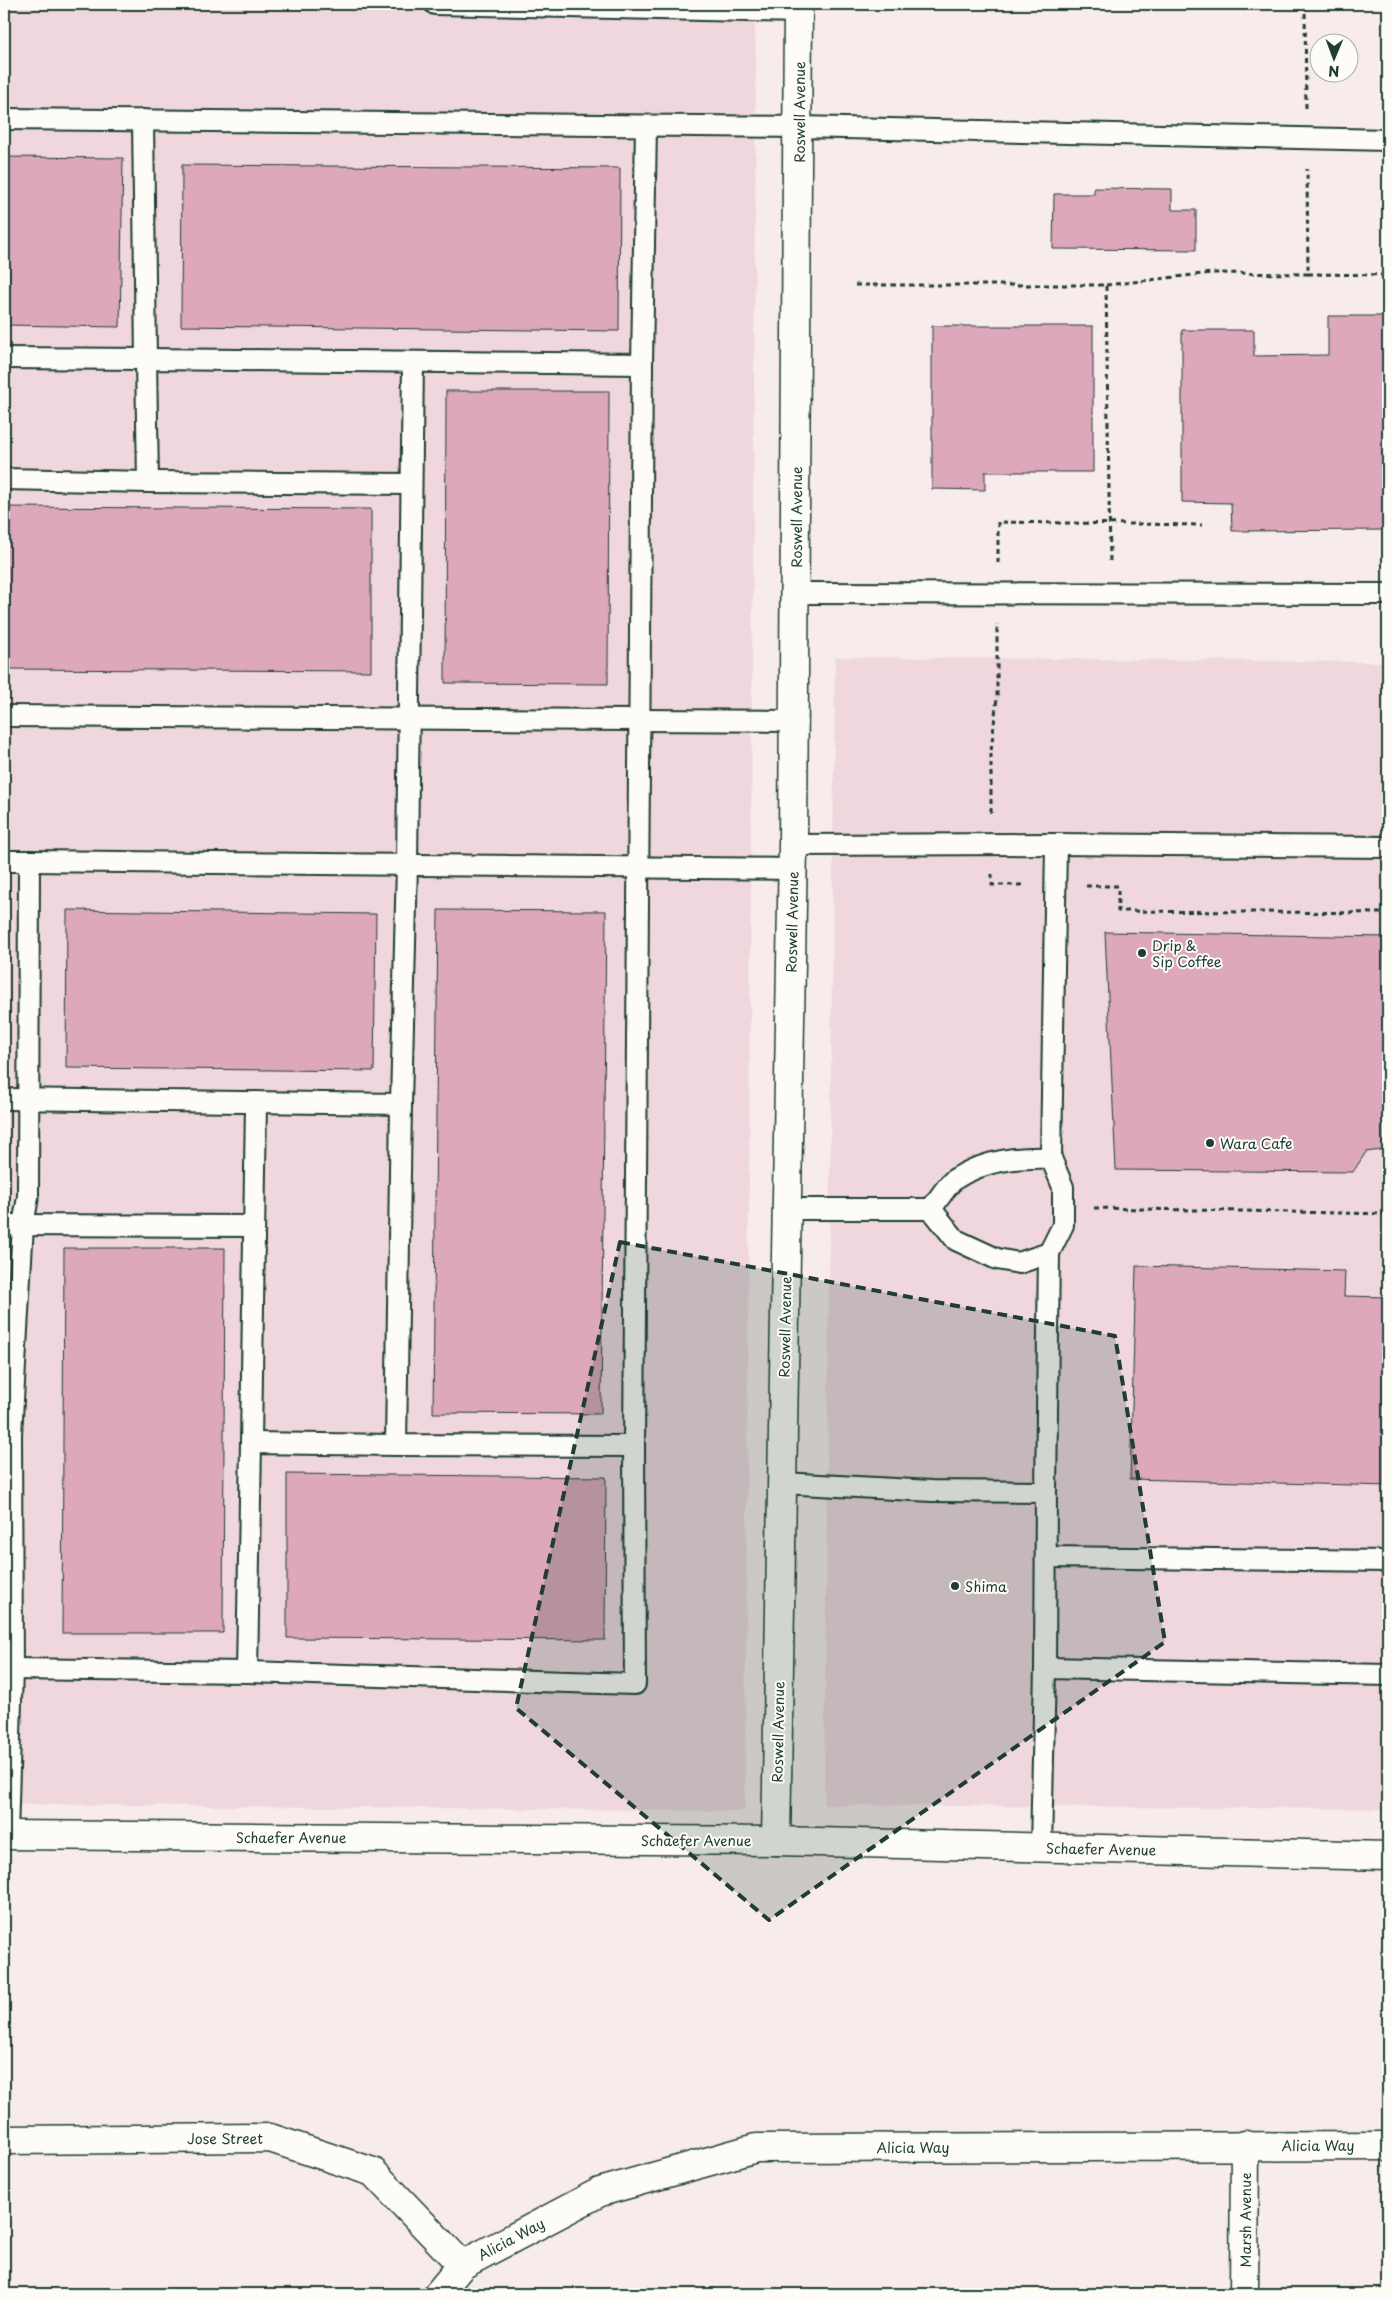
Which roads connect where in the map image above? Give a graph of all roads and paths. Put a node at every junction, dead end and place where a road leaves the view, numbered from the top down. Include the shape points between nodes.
1 (435, 4) edge
2 (1305, 4) edge
3 (546, 5) edge
4 (654, 6) edge
5 (798, 8) edge
6 (4, 119) edge
7 (143, 120) junction
8 (646, 126) junction
9 (799, 127) junction
10 (1306, 138) junction
11 (1388, 140) edge
12 (1308, 274) junction
13 (1388, 275) edge
14 (855, 285) dead end
15 (1106, 285) junction
16 (4, 358) edge
17 (146, 359) junction
18 (413, 362) junction
19 (642, 364) junction
20 (4, 479) edge
21 (148, 482) junction
22 (410, 484) junction
23 (1110, 524) junction
24 (1202, 525) dead end
25 (795, 593) junction
26 (997, 593) junction
27 (1111, 593) junction
28 (1388, 594) edge
29 (4, 716) edge
30 (407, 720) junction
31 (794, 721) junction
32 (640, 722) junction
33 (991, 844) junction
34 (1056, 844) junction
35 (1388, 847) edge
36 (793, 857) junction
37 (4, 861) edge
38 (29, 861) junction
39 (407, 864) junction
40 (638, 867) junction
41 (1055, 885) junction
42 (1388, 913) edge
43 (4, 1099) edge
44 (30, 1100) junction
45 (256, 1102) junction
46 (401, 1104) junction
47 (1051, 1158) junction
48 (1063, 1208) junction
49 (788, 1209) junction
50 (931, 1209) junction
51 (1388, 1214) edge
52 (13, 1225) edge
53 (254, 1226) junction
54 (1049, 1253) junction
55 (7, 1435) edge
56 (252, 1443) junction
57 (396, 1445) junction
58 (634, 1446) junction
59 (782, 1483) junction
60 (1046, 1492) junction
61 (1046, 1556) junction
62 (1388, 1561) edge
63 (1045, 1668) junction
64 (12, 1670) junction
65 (247, 1672) junction
66 (1388, 1675) edge
67 (5, 1835) edge
68 (776, 1841) junction
69 (1041, 1848) junction
70 (1388, 1856) edge
71 (4, 2140) edge
72 (1245, 2145) junction
73 (1388, 2146) edge
74 (462, 2265) junction
75 (438, 2294) edge
76 (1244, 2294) edge

1 - 3 lane
2 - 10 path
3 - 4 lane
4 - 5 lane
5 - 9 street, Roswell Avenue
6 - 7 lane
7 - 8 lane
7 - 17 lane
8 - 9 lane
8 - 19 lane
9 - 10 lane
9 - 25 street, Roswell Avenue
10 - 11 lane
10 - 12 path
12 - 13 path
12 - 15 path via 1211,273
14 - 15 path
15 - 23 path
16 - 17 lane
17 - 18 lane
17 - 21 lane
18 - 19 lane
18 - 22 lane
19 - 32 lane
20 - 21 lane
21 - 22 lane
22 - 30 lane
23 - 24 path
23 - 26 path via 998,522
23 - 27 path
25 - 26 lane
25 - 31 street, Roswell Avenue
26 - 27 lane
26 - 33 path
27 - 28 lane
29 - 30 lane
30 - 32 lane
30 - 39 lane
31 - 32 lane
31 - 36 street, Roswell Avenue
32 - 40 lane
33 - 34 lane
33 - 36 lane
33 - 41 path via 992,885
34 - 35 lane
34 - 41 lane
36 - 40 lane
36 - 49 street, Roswell Avenue
37 - 38 lane
38 - 39 lane
38 - 44 lane
39 - 40 lane
39 - 46 lane
40 - 58 lane
41 - 42 path via 1118,886 1118,912
41 - 47 lane
43 - 44 lane
44 - 45 lane
44 - 52 lane via 28,1197
45 - 46 lane
45 - 53 lane
46 - 57 lane
47 - 48 lane via 1063,1187
47 - 50 lane via 1018,1157 986,1164 954,1180
48 - 51 path
48 - 54 lane via 1064,1225
49 - 50 lane
49 - 59 street, Roswell Avenue
50 - 54 lane via 956,1240 997,1259 1019,1263
52 - 53 lane
52 - 55 lane
53 - 56 lane
54 - 60 lane
55 - 64 lane
56 - 57 lane
56 - 65 lane
57 - 58 lane
58 - 65 lane via 635,1684
59 - 60 lane via 932,1491
59 - 68 street, Roswell Avenue
60 - 61 lane
61 - 62 lane
61 - 63 lane
63 - 66 lane
63 - 69 lane
64 - 65 lane
64 - 67 lane
67 - 68 street, Schaefer Avenue
68 - 69 street, Schaefer Avenue
69 - 70 street, Schaefer Avenue
71 - 74 street, Jose Street via 270,2138 373,2172
72 - 73 street, Alicia Way
72 - 74 street, Alicia Way via 756,2148 600,2192
72 - 76 street, Marsh Avenue
74 - 75 street

